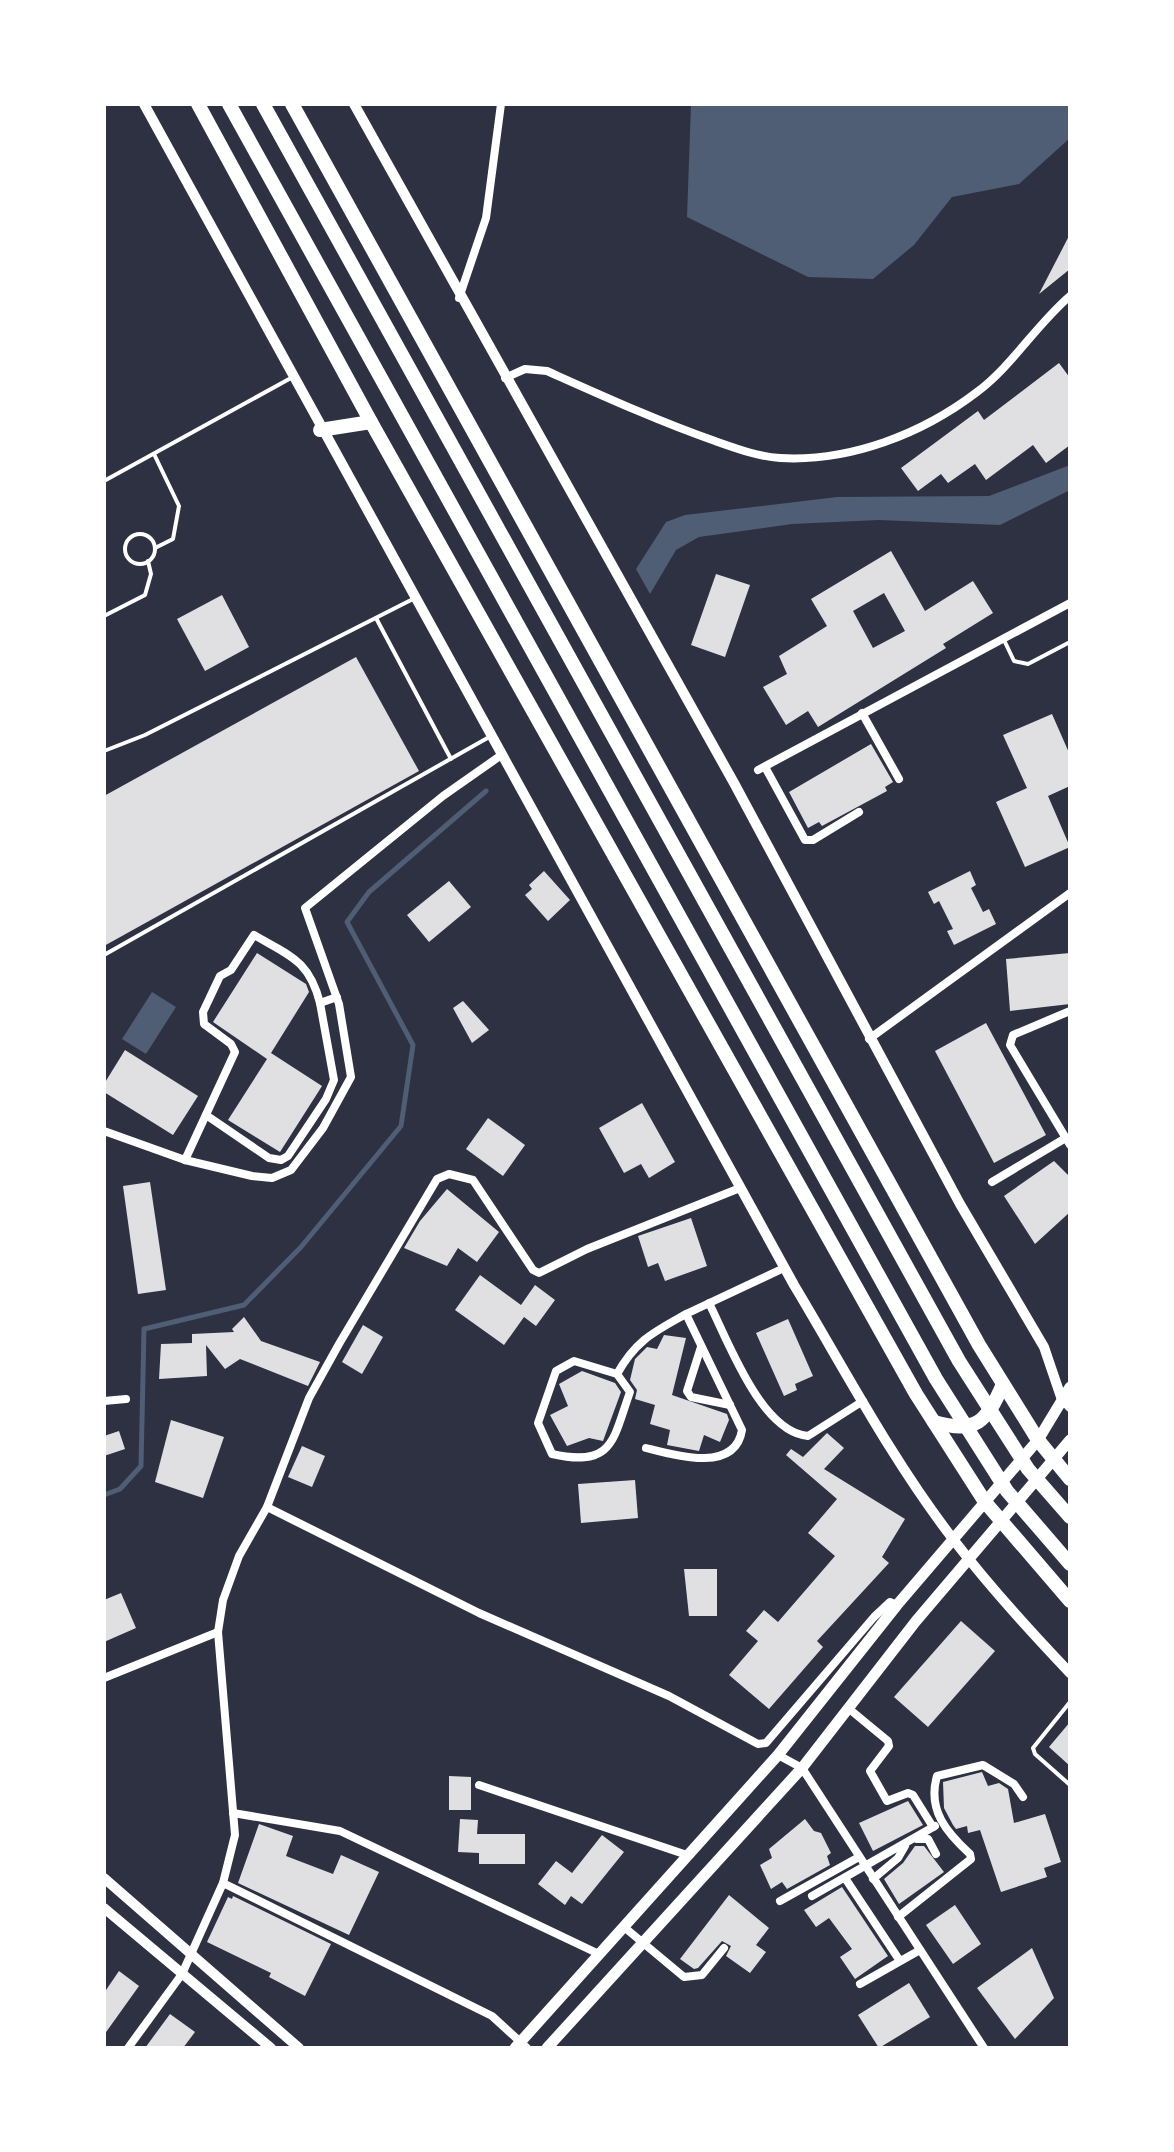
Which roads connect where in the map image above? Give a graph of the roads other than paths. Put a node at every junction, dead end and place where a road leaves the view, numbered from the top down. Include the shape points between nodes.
1 (144, 104) edge
2 (198, 104) edge
3 (229, 104) edge
4 (263, 104) edge
5 (292, 104) edge
6 (354, 104) edge
7 (501, 104) edge
8 (1070, 296) edge
9 (459, 298) junction
10 (292, 378) junction
11 (504, 378) junction
12 (371, 422) junction
13 (320, 430) junction
14 (154, 454) junction
15 (104, 481) edge
16 (155, 548) junction
17 (148, 561) junction
18 (413, 599) junction
19 (1070, 603) edge
20 (104, 616) edge
21 (376, 618) junction
22 (1003, 638) junction
23 (1070, 642) edge
24 (862, 713) junction
25 (491, 736) junction
26 (104, 751) edge
27 (500, 756) junction
28 (451, 759) junction
29 (899, 779) dead end
30 (859, 812) dead end
31 (1070, 893) edge
32 (104, 955) edge
33 (337, 997) junction
34 (320, 1003) junction
35 (1070, 1011) edge
36 (869, 1039) junction
37 (206, 1115) junction
38 (104, 1131) edge
39 (1067, 1142) edge
40 (185, 1160) junction
41 (992, 1182) dead end
42 (740, 1188) junction
43 (784, 1268) junction
44 (709, 1303) junction
45 (686, 1314) junction
46 (701, 1347) junction
47 (617, 1374) junction
48 (1003, 1384) junction
49 (1070, 1387) edge
50 (126, 1399) dead end
51 (104, 1401) edge
52 (863, 1401) junction
53 (1066, 1402) edge
54 (730, 1405) junction
55 (934, 1422) junction
56 (1038, 1440) junction
57 (1070, 1440) edge
58 (646, 1448) dead end
59 (1053, 1460) junction
60 (1070, 1479) edge
61 (985, 1502) junction
62 (267, 1507) junction
63 (1070, 1517) edge
64 (1001, 1522) junction
65 (953, 1539) junction
66 (970, 1560) junction
67 (1070, 1564) edge
68 (1070, 1601) edge
69 (897, 1605) junction
70 (218, 1632) junction
71 (1070, 1673) edge
72 (104, 1678) edge
73 (1070, 1702) edge
74 (848, 1708) junction
75 (778, 1755) junction
76 (802, 1768) junction
77 (479, 1785) dead end
78 (1070, 1785) edge
79 (1023, 1797) dead end
80 (233, 1813) junction
81 (936, 1826) junction
82 (920, 1836) junction
83 (936, 1854) dead end
84 (687, 1855) junction
85 (859, 1857) junction
86 (865, 1867) junction
87 (104, 1878) edge
88 (845, 1878) junction
89 (873, 1879) junction
90 (223, 1883) junction
91 (812, 1896) dead end
92 (780, 1901) dead end
93 (104, 1908) edge
94 (898, 1917) junction
95 (624, 1927) junction
96 (641, 1943) junction
97 (724, 1948) dead end
98 (920, 1950) junction
99 (191, 1953) junction
100 (599, 1954) junction
101 (900, 1961) junction
102 (182, 1974) junction
103 (860, 1984) dead end
104 (521, 2046) edge
105 (128, 2048) edge
106 (271, 2048) edge
107 (299, 2048) edge
108 (547, 2048) edge
109 (984, 2048) edge

1 - 10 street
2 - 12 highway
3 - 67 highway via 936,1379 1007,1491
4 - 63 highway via 959,1361 1028,1469
5 - 48 highway
6 - 9 street
7 - 9 street via 486,218
8 - 11 street via 980,390 955,408 866,449 828,456 778,458 730,446 547,371 525,369
9 - 11 street
10 - 13 street
10 - 14 lane
11 - 36 street via 734,783
12 - 13 highway
12 - 55 highway
13 - 18 street
14 - 15 lane
14 - 16 lane via 179,506 173,539
16 - 17 lane
16 - 17 lane via 143,533 126,543 131,560
17 - 20 lane via 151,574 145,595
18 - 21 lane
18 - 25 street
19 - 22 street
21 - 26 lane
21 - 28 lane
22 - 23 lane via 1019,664
22 - 24 street
24 - 29 street
24 - 30 street via 761,768 805,840
25 - 27 street
25 - 28 lane
27 - 33 street via 305,908
27 - 42 street
28 - 32 lane
31 - 36 street
33 - 34 street
33 - 40 street via 351,1077 323,1128 291,1170 263,1177
34 - 37 street via 334,1080 288,1156 269,1158
34 - 37 street via 303,964 254,935 231,970 221,974 203,1012 204,1024 235,1052
35 - 39 street via 1013,1035 1010,1045
36 - 53 street via 1044,1347
37 - 40 street
38 - 40 street
39 - 41 street
42 - 43 street
42 - 62 street via 539,1273 473,1180 449,1174 437,1179 309,1398
43 - 44 street
43 - 52 street
44 - 45 street
44 - 52 street via 758,1399 783,1426 808,1436
45 - 46 street
45 - 47 street via 630,1350
46 - 54 street
46 - 54 street via 687,1391 691,1397
47 - 47 street via 630,1392 611,1447 600,1454 568,1458 552,1454 538,1423 556,1371 574,1361
48 - 55 highway via 976,1425 959,1428
48 - 56 highway
49 - 53 main road
50 - 51 street
52 - 65 street
53 - 56 main road
54 - 58 street via 742,1430 727,1452 690,1459
55 - 61 highway
56 - 59 highway
56 - 61 main road
57 - 59 main road
59 - 60 highway
59 - 64 main road
61 - 64 highway
61 - 65 main road
62 - 69 street via 479,1613 669,1696 758,1744 766,1743 796,1711 874,1617 890,1602
62 - 70 street via 239,1556
64 - 66 main road
64 - 68 highway
65 - 66 street
65 - 69 main road
66 - 71 street
66 - 74 main road
69 - 75 main road
70 - 72 street
70 - 80 street
73 - 78 lane via 1033,1748
74 - 76 main road
74 - 81 street via 888,1741 870,1771 887,1801 913,1795
75 - 76 street
75 - 84 main road
76 - 85 street
76 - 96 main road
77 - 84 street
79 - 81 street via 1014,1784 983,1765 937,1776
80 - 90 street via 235,1835
80 - 100 street via 340,1831
81 - 82 street
81 - 94 street via 971,1859
82 - 83 street
82 - 86 street
82 - 89 street
84 - 95 main road
85 - 86 street
85 - 92 street
86 - 88 street
86 - 89 street
87 - 99 street
88 - 91 street
88 - 101 street
89 - 94 street
90 - 99 street
90 - 104 street via 492,2016
93 - 102 street
94 - 98 street
95 - 96 street
95 - 100 main road
96 - 97 street via 679,1975 693,1978 702,1975
96 - 108 main road
98 - 101 street
98 - 109 street
99 - 102 street
99 - 107 street
100 - 104 main road
101 - 103 street
102 - 105 street
102 - 106 street

